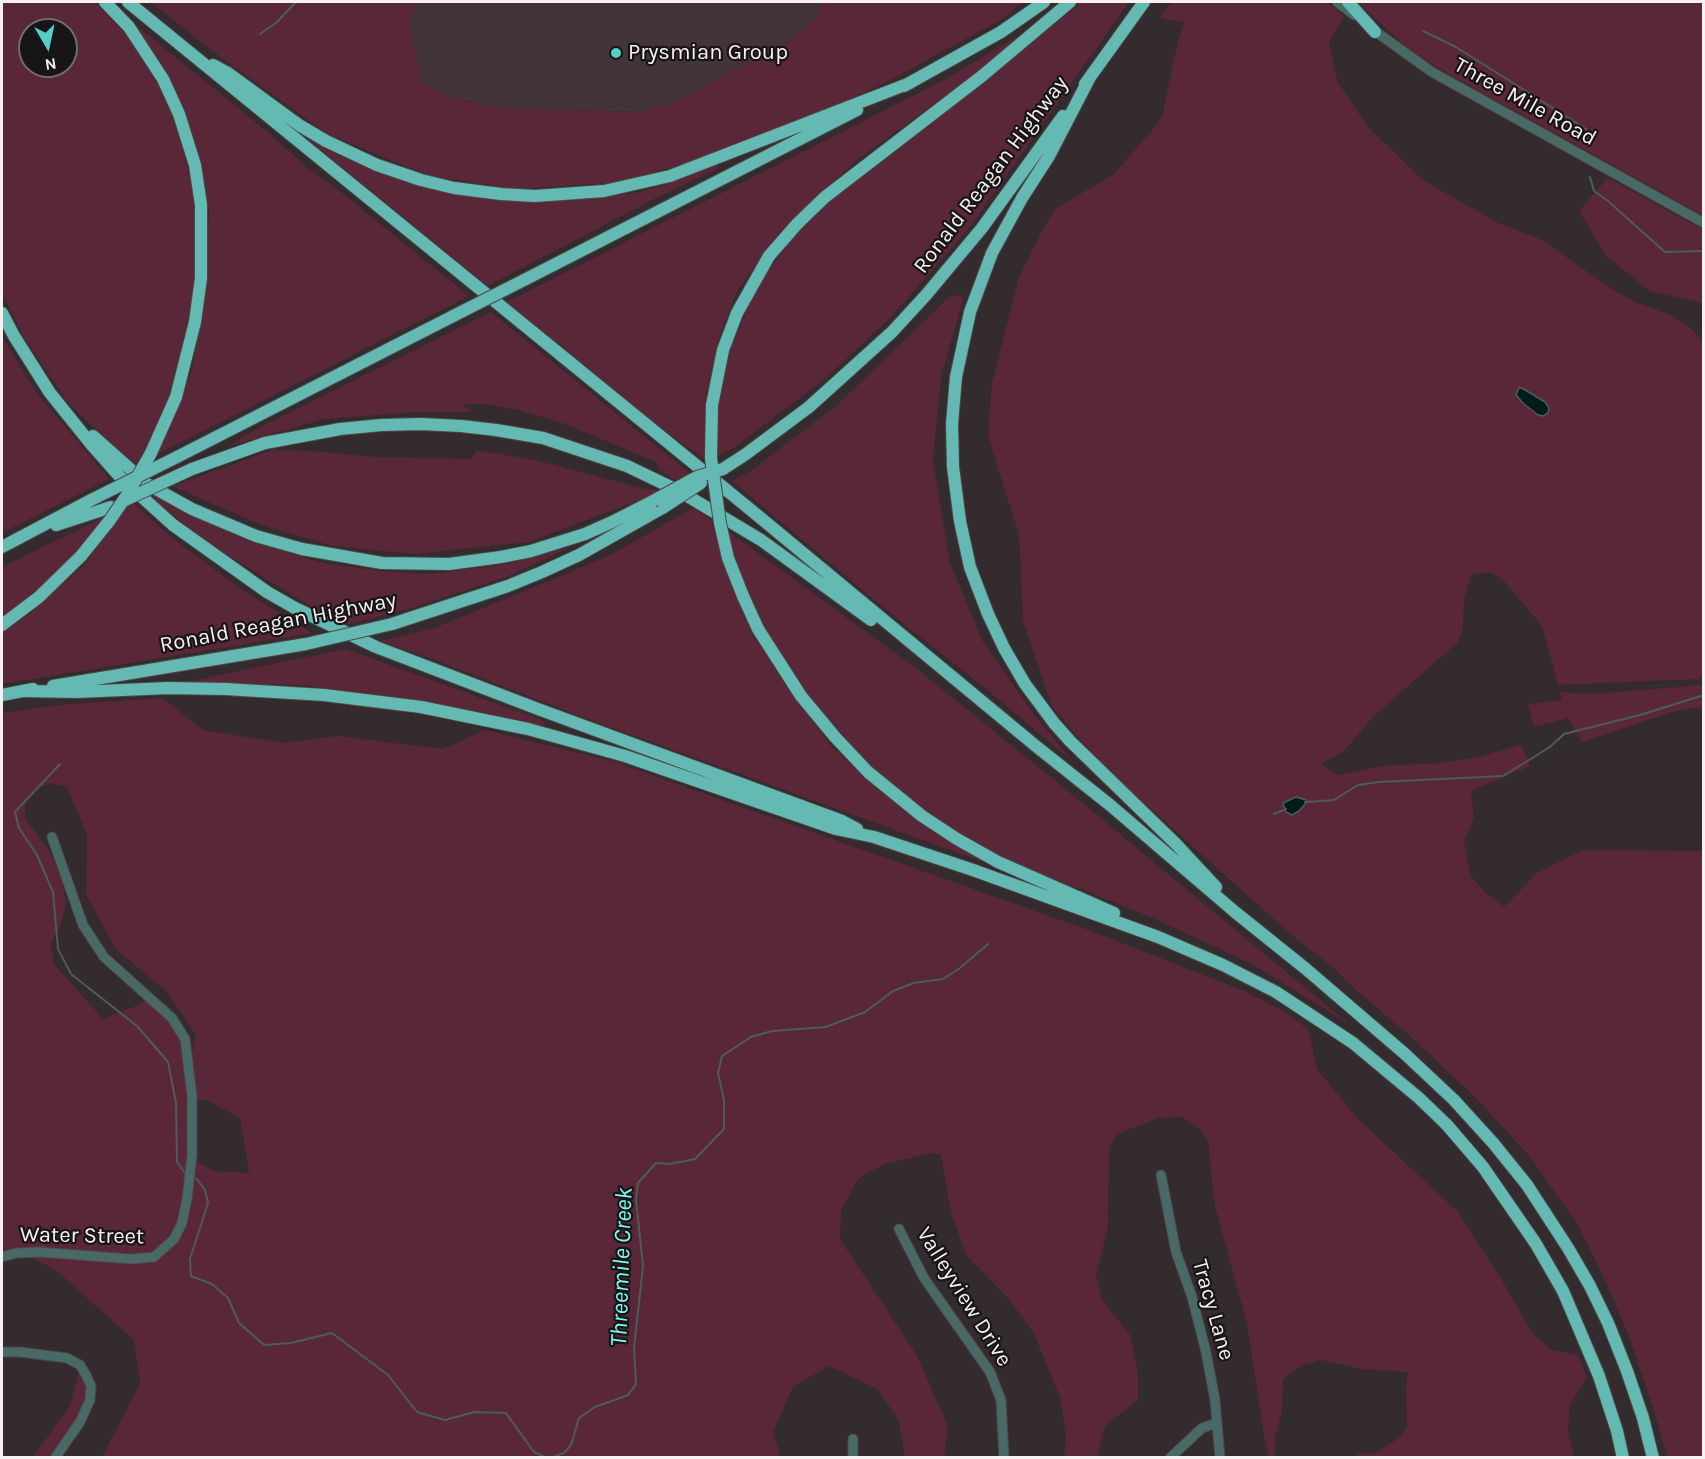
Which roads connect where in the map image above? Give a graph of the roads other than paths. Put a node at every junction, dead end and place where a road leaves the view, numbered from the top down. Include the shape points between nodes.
1 (105, 2) edge
2 (128, 2) edge
3 (1044, 2) edge
4 (1070, 2) edge
5 (1144, 2) edge
6 (1337, 2) edge
7 (1348, 2) edge
8 (1375, 32) junction
9 (186, 50) junction
10 (1089, 79) junction
11 (910, 83) junction
12 (1704, 222) edge
13 (2, 313) edge
14 (65, 412) junction
15 (658, 504) junction
16 (35, 531) junction
17 (2, 547) edge
18 (2, 625) edge
19 (910, 643) junction
20 (25, 691) junction
21 (2, 695) edge
22 (52, 837) dead end
23 (874, 837) junction
24 (1235, 912) junction
25 (1198, 953) junction
26 (1161, 1175) dead end
27 (899, 1229) dead end
28 (2, 1257) edge
29 (2, 1352) edge
30 (1217, 1423) junction
31 (853, 1439) dead end
32 (55, 1458) edge
33 (853, 1458) edge
34 (1004, 1458) edge
35 (1170, 1458) edge
36 (1220, 1458) edge
37 (1623, 1458) edge
38 (1653, 1458) edge

1 - 18 highway, bridge via 139,41 169,90 195,165 201,205 201,278 195,322 176,397 152,453 119,508 81,556 39,597
2 - 9 highway
3 - 11 highway via 1001,32
4 - 25 highway, bridge via 982,76 840,185 796,224 769,256 737,313 723,350 712,405 711,458 718,512 728,558 758,629 801,696 862,766 957,839 998,862
5 - 10 highway, Ronald Reagan Highway
6 - 8 street, Three Mile Road
7 - 8 highway
8 - 12 street, Three Mile Road via 1432,72
9 - 11 highway via 228,73 299,125 365,160 454,188 524,195 604,191 670,176
9 - 19 highway
10 - 15 highway, Ronald Reagan Highway, bridge via 982,228 908,315 832,387 776,432 723,469
10 - 24 highway via 992,253 970,312 956,377 952,424 960,521 970,567 988,614 1025,684 1065,735 1176,844
11 - 16 highway, bridge
13 - 14 highway
14 - 15 highway via 147,484 192,509 256,536 345,558 427,564 501,557 585,534
14 - 23 highway via 121,478 166,520 295,608 376,647 842,821
15 - 20 highway, Ronald Reagan Highway, bridge via 579,555 542,572 488,594 392,624 306,644
16 - 17 highway
16 - 19 highway, bridge via 111,507 192,470 265,443 302,435 421,424 514,432 543,438 654,477 761,540 873,622
19 - 24 highway
20 - 21 highway, Ronald Reagan Highway
20 - 23 highway via 225,689 354,697 421,707 562,737 836,829
22 - 28 street, Water Street via 83,926 104,957 172,1018 185,1040 192,1096 189,1189 182,1224 169,1244 154,1257 39,1252
23 - 25 highway
24 - 38 highway via 1454,1100 1527,1185 1568,1248 1608,1323 1643,1418
25 - 37 highway via 1276,992 1353,1042 1433,1111 1483,1167 1563,1291 1599,1376
26 - 30 street, Tracy Lane via 1176,1252 1202,1334
27 - 34 street, Valleyview Drive via 924,1278 990,1372 1001,1400
29 - 32 street via 67,1358 80,1365 86,1374 91,1386 90,1400
30 - 35 street via 1202,1428
30 - 36 street, Tracy Lane
31 - 33 street

